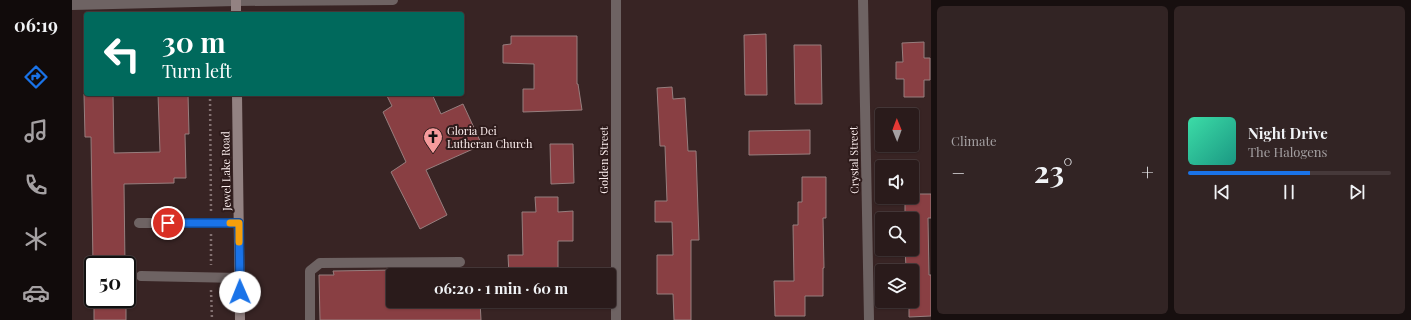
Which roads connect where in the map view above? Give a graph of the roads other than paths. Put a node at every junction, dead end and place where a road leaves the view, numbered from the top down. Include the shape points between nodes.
1 (236, 0) edge
2 (284, 0) edge
3 (393, 0) edge
4 (616, 0) edge
5 (863, 0) edge
6 (118, 2) edge
7 (72, 5) edge
8 (236, 12) edge
9 (237, 96) edge
10 (239, 223) junction
11 (139, 224) dead end
12 (460, 262) dead end
13 (141, 276) dead end
14 (240, 278) junction
15 (240, 320) edge
16 (310, 320) edge
17 (616, 320) edge
18 (869, 320) edge

1 - 2 street
1 - 6 street
1 - 8 main road
2 - 3 street
4 - 17 street, Golden Street
5 - 18 street, Crystal Street
6 - 7 street
9 - 10 main road, Jewel Lake Road
10 - 11 street
10 - 14 main road, Jewel Lake Road
12 - 16 street via 320,264 310,271
13 - 14 street
14 - 15 main road, Jewel Lake Road

